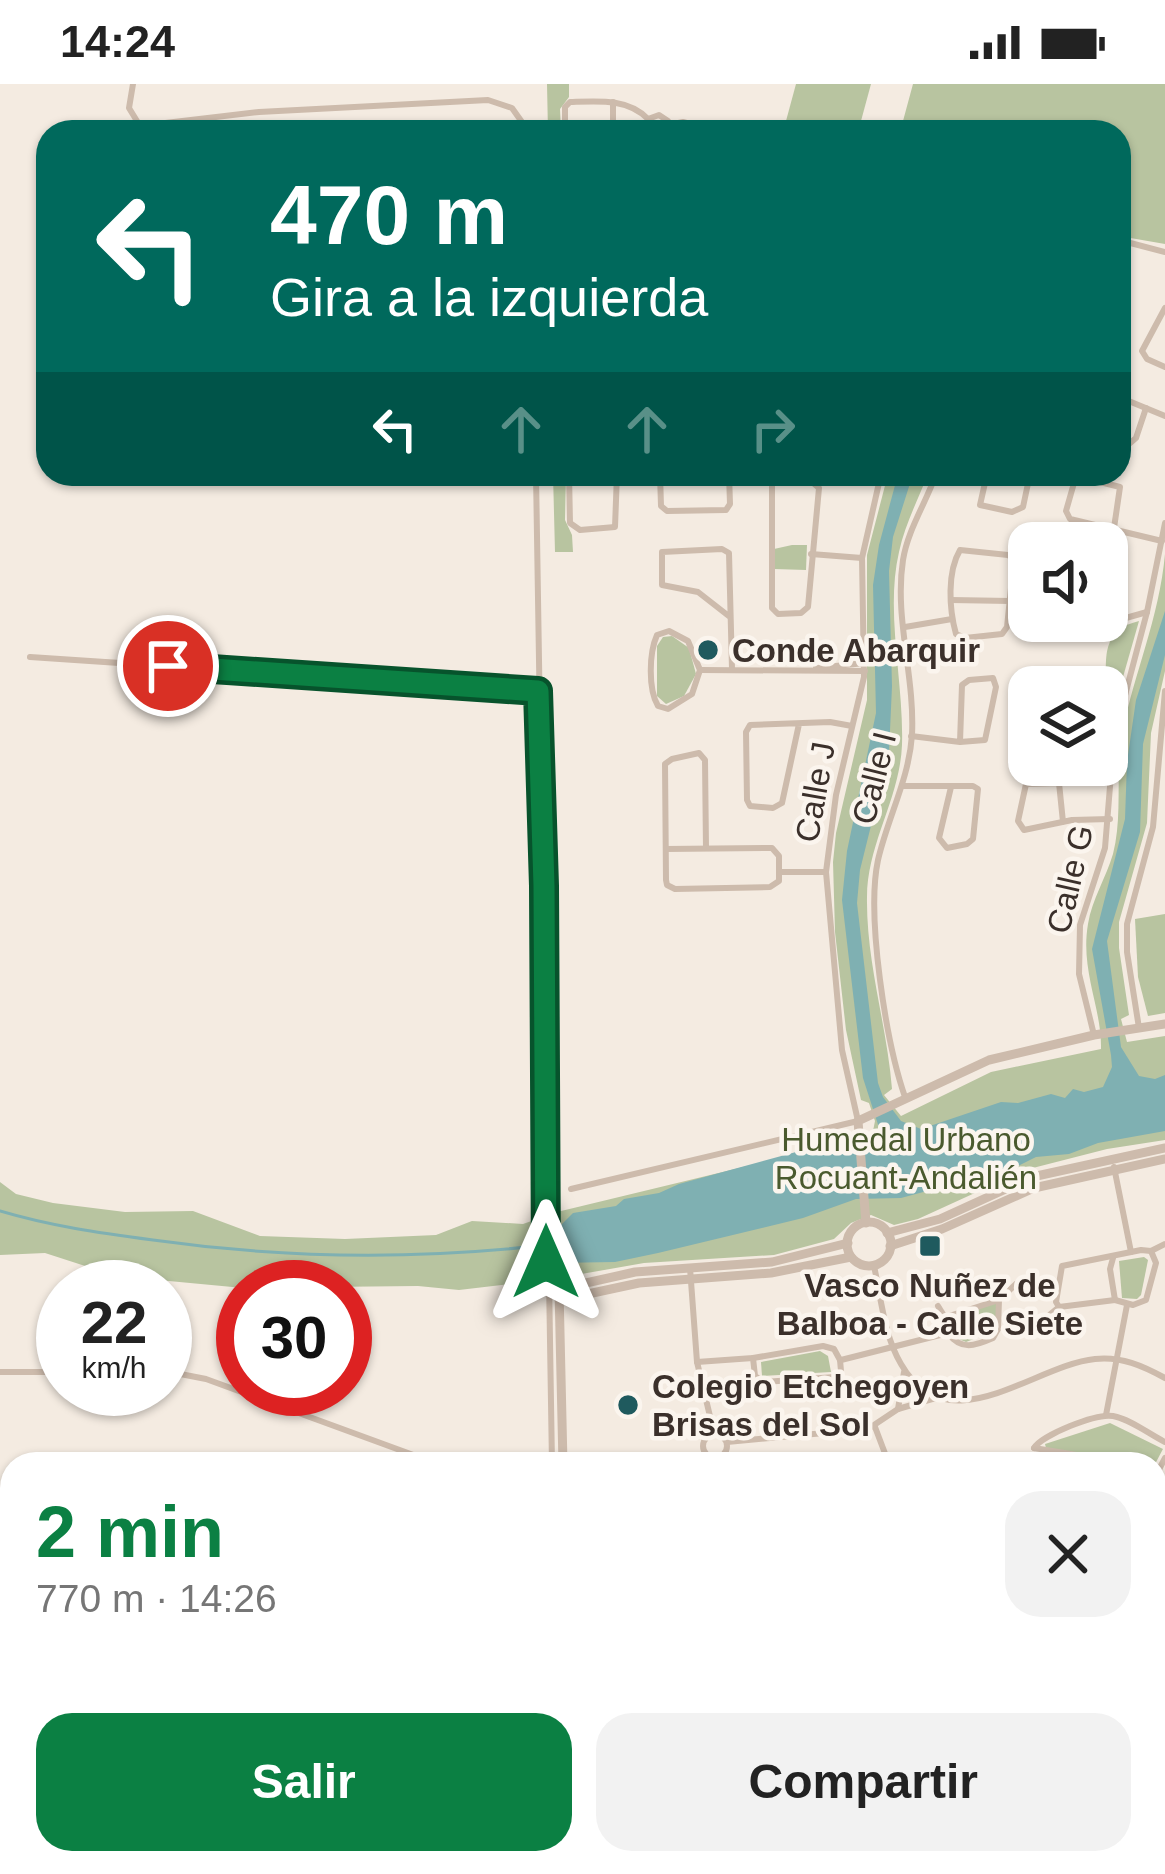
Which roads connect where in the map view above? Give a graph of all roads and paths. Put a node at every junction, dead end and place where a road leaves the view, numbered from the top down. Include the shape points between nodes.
1 (133, 84) edge
2 (613, 102) junction
3 (648, 119) joint
4 (136, 120) edge
5 (191, 120) edge
6 (520, 120) edge
7 (566, 120) edge
8 (613, 120) edge
9 (662, 120) edge
10 (1131, 243) edge
11 (1165, 252) edge
12 (1165, 308) edge
13 (1165, 367) edge
14 (1131, 402) edge
15 (1146, 408) junction
16 (1165, 416) edge
17 (1131, 442) edge
18 (536, 486) edge
19 (569, 486) edge
20 (617, 486) edge
21 (661, 486) edge
22 (729, 486) edge
23 (770, 486) edge
24 (818, 486) edge
25 (878, 486) edge
26 (931, 486) edge
27 (983, 486) edge
28 (1027, 486) edge
29 (1074, 486) edge
30 (1113, 486) edge
31 (1165, 524) edge
32 (615, 527) junction
33 (1114, 528) joint
34 (626, 530) dead end
35 (1128, 532) edge
36 (1162, 541) edge
37 (810, 554) junction
38 (862, 558) junction
39 (1008, 558) edge
40 (951, 600) junction
41 (1008, 601) edge
42 (1148, 612) junction
43 (730, 617) junction
44 (1128, 617) edge
45 (1008, 618) edge
46 (952, 619) junction
47 (904, 627) junction
48 (30, 657) dead end
49 (865, 667) junction
50 (732, 669) junction
51 (700, 670) junction
52 (1128, 683) edge
53 (538, 691) junction
54 (1165, 692) edge
55 (799, 724) junction
56 (852, 726) junction
57 (911, 736) junction
58 (960, 742) junction
59 (902, 786) junction
60 (1110, 786) edge
61 (951, 787) junction
62 (1161, 796) edge
63 (1109, 819) junction
64 (1064, 822) junction
65 (706, 848) junction
66 (666, 849) junction
67 (779, 872) junction
68 (826, 872) junction
69 (1165, 1024) edge
70 (1134, 1028) junction
71 (1098, 1034) junction
72 (900, 1100) junction
73 (858, 1120) junction
74 (1165, 1148) edge
75 (1165, 1160) edge
76 (1113, 1163) junction
77 (571, 1189) dead end
78 (866, 1223) junction
79 (887, 1233) junction
80 (848, 1243) junction
81 (1165, 1244) edge
82 (890, 1246) junction
83 (1131, 1252) junction
84 (1151, 1252) junction
85 (851, 1257) junction
86 (1113, 1258) junction
87 (874, 1266) junction
88 (690, 1273) junction
89 (1016, 1284) dead end
90 (555, 1294) junction
91 (999, 1300) junction
92 (1115, 1300) junction
93 (1127, 1305) junction
94 (938, 1306) dead end
95 (1059, 1307) junction
96 (946, 1319) junction
97 (1042, 1322) dead end
98 (948, 1334) junction
99 (893, 1346) junction
100 (753, 1358) junction
101 (1115, 1359) junction
102 (840, 1360) junction
103 (697, 1362) junction
104 (904, 1370) junction
105 (0, 1372) edge
106 (36, 1372) edge
107 (192, 1376) edge
108 (1165, 1378) edge
109 (943, 1396) junction
110 (898, 1409) junction
111 (1106, 1415) junction
112 (875, 1427) junction
113 (714, 1433) junction
114 (727, 1442) junction
115 (1165, 1442) edge
116 (979, 1447) dead end
117 (405, 1452) edge
118 (552, 1452) edge
119 (562, 1452) edge
120 (706, 1452) edge
121 (726, 1452) edge
122 (885, 1452) edge
123 (978, 1452) edge
124 (1058, 1452) edge

1 - 4 street via 129,108
2 - 3 street
2 - 7 street via 568,103
2 - 8 street
3 - 9 street
5 - 6 street via 488,100
10 - 11 street
12 - 13 street via 1142,349
14 - 15 street
15 - 16 street
15 - 17 street
18 - 53 street
19 - 32 street via 571,526
20 - 32 street
21 - 22 street via 665,511 724,510
23 - 37 street via 776,613 807,609
24 - 37 street
25 - 38 street, Calle J
26 - 47 street, Calle I via 904,554
27 - 28 street via 981,507 1012,512 1023,507
29 - 33 street via 1068,517
30 - 33 street via 1120,488
31 - 36 street, Calle G
32 - 34 street
35 - 36 street
36 - 42 street, Calle G
37 - 38 street
38 - 49 street, Calle J
39 - 40 street via 963,550
40 - 41 street
40 - 46 street
42 - 44 street
42 - 52 street, Calle G
43 - 43 street via 726,550 662,552 662,584 698,592
43 - 50 street
45 - 46 street via 1002,634 960,638
46 - 47 street
47 - 57 street, Calle I
48 - 53 street
49 - 50 street
49 - 56 street, Calle J
50 - 51 street
51 - 51 street via 683,637 658,634 655,703 682,703
53 - 90 street via 546,1262
54 - 62 street
55 - 55 street via 747,729 750,806 773,808 783,800
55 - 56 street
56 - 68 street, Calle J
57 - 58 street
57 - 59 street, Calle I
58 - 58 street via 988,736 993,678 962,685
59 - 61 street
59 - 72 street, Calle I via 874,896
60 - 63 street, Calle G
61 - 61 street via 979,792 973,839 946,848 939,838
62 - 70 street via 1127,924
63 - 64 street
63 - 71 street, Calle G via 1078,943
64 - 64 street via 1059,783 1026,784 1020,826
65 - 66 street
65 - 66 street via 699,752 665,764
65 - 67 street via 772,848
66 - 67 street via 672,889 772,887
67 - 68 street
68 - 73 street, Calle J via 842,1050
69 - 70 street
70 - 71 street
71 - 72 street via 989,1060
72 - 73 street
73 - 77 street
73 - 78 street
74 - 76 street
75 - 76 street
76 - 79 street via 1020,1181 940,1219
76 - 82 street
76 - 83 street
78 - 79 street
78 - 80 street
79 - 82 street
80 - 85 street
80 - 88 street
81 - 84 street
82 - 87 street
83 - 84 street
83 - 86 street
84 - 93 street via 1148,1296
85 - 87 street
85 - 88 street via 771,1273
86 - 92 street
86 - 95 street via 1061,1268
87 - 99 street
88 - 90 street via 623,1274
88 - 103 street
89 - 91 street
90 - 118 street
90 - 119 street
91 - 96 street
91 - 98 street via 993,1338 968,1346
92 - 93 street
92 - 95 street
93 - 101 street
94 - 96 street
95 - 97 street
96 - 98 street
98 - 99 street
99 - 102 street
99 - 104 street
100 - 102 street via 827,1346
100 - 102 street via 764,1382 837,1376
100 - 103 street
101 - 108 street
101 - 109 street via 1080,1362 983,1398
101 - 111 street
103 - 113 street
104 - 109 street
104 - 110 street
105 - 106 street
107 - 117 street
109 - 110 street
110 - 112 street
111 - 115 street
111 - 124 street via 1034,1448
112 - 114 street
112 - 122 street
113 - 114 street
113 - 120 street via 705,1438
114 - 121 street
116 - 123 street

